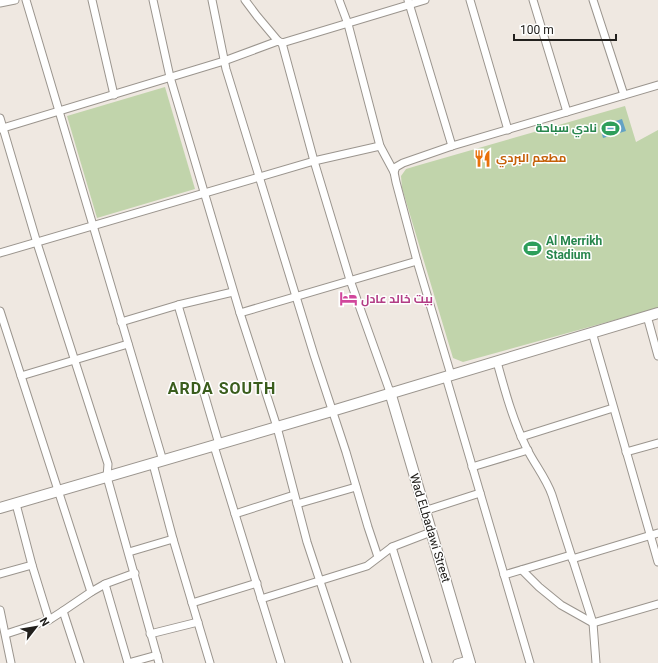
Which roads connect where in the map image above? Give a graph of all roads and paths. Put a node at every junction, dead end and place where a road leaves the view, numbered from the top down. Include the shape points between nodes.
1 (15, 0) edge
2 (26, 0) edge
3 (92, 0) edge
4 (153, 0) edge
5 (212, 0) edge
6 (246, 0) edge
7 (339, 0) edge
8 (426, 0) edge
9 (470, 0) edge
10 (533, 0) edge
11 (593, 0) edge
12 (409, 2) edge
13 (0, 3) edge
14 (348, 24) junction
15 (280, 42) junction
16 (224, 60) junction
17 (170, 78) junction
18 (658, 84) edge
19 (114, 95) junction
20 (624, 95) junction
21 (59, 111) junction
22 (567, 112) junction
23 (0, 118) edge
24 (1, 129) edge
25 (508, 130) junction
26 (380, 146) junction
27 (452, 146) junction
28 (314, 161) junction
29 (394, 172) junction
30 (259, 177) junction
31 (204, 193) junction
32 (93, 226) junction
33 (37, 243) junction
34 (0, 253) edge
35 (417, 261) junction
36 (350, 280) junction
37 (233, 292) junction
38 (296, 296) junction
39 (178, 305) junction
40 (0, 311) edge
41 (240, 313) junction
42 (658, 313) edge
43 (647, 316) junction
44 (121, 322) junction
45 (592, 332) junction
46 (128, 344) junction
47 (658, 356) edge
48 (74, 359) junction
49 (497, 362) junction
50 (20, 376) junction
51 (448, 376) junction
52 (390, 392) junction
53 (613, 408) junction
54 (332, 411) junction
55 (277, 427) junction
56 (521, 437) junction
57 (658, 443) edge
58 (217, 445) junction
59 (528, 450) junction
60 (626, 452) junction
61 (158, 462) junction
62 (472, 467) junction
63 (107, 477) junction
64 (356, 487) junction
65 (59, 492) junction
66 (480, 493) junction
67 (294, 495) junction
68 (16, 504) junction
69 (297, 504) junction
70 (0, 508) edge
71 (424, 511) junction
72 (235, 514) junction
73 (430, 532) junction
74 (658, 533) edge
75 (650, 536) junction
76 (173, 539) junction
77 (392, 547) junction
78 (129, 552) junction
79 (378, 557) junction
80 (572, 557) junction
81 (658, 562) edge
82 (32, 565) junction
83 (522, 570) junction
84 (135, 573) junction
85 (0, 574) edge
86 (504, 575) junction
87 (319, 581) junction
88 (257, 583) junction
89 (105, 584) junction
90 (91, 592) junction
91 (261, 599) junction
92 (192, 603) junction
93 (658, 604) edge
94 (0, 610) edge
95 (63, 612) junction
96 (1, 618) edge
97 (49, 620) junction
98 (198, 622) junction
99 (593, 623) junction
100 (6, 634) junction
101 (150, 634) junction
102 (157, 655) junction
103 (469, 661) edge
104 (11, 663) edge
105 (80, 663) edge
106 (128, 663) edge
107 (159, 663) edge
108 (210, 663) edge
109 (281, 663) edge
110 (347, 663) edge
111 (428, 663) edge
112 (457, 663) edge
113 (529, 663) edge
114 (596, 663) edge

1 - 13 street
2 - 21 street
3 - 19 street
4 - 17 street
5 - 16 street
6 - 15 street via 256,16
7 - 14 street
8 - 12 street
9 - 25 street
10 - 22 street
11 - 20 street
12 - 14 street
12 - 27 street
14 - 15 street
14 - 26 street
15 - 16 street
15 - 28 street
16 - 17 street
16 - 30 street
17 - 19 street
17 - 31 street
18 - 20 street
19 - 21 street
20 - 22 street
21 - 24 street
21 - 32 street
22 - 25 street
23 - 24 street
24 - 33 street
25 - 27 street
26 - 28 street
26 - 29 street
27 - 29 street via 403,163 396,167
28 - 30 street
28 - 36 street
29 - 35 street
30 - 31 street
30 - 38 street
31 - 32 street
31 - 37 street
32 - 33 street
32 - 44 street
33 - 34 street
33 - 48 street
35 - 36 street
35 - 51 street
36 - 38 street
36 - 52 street
37 - 39 street
37 - 41 street
38 - 41 street
38 - 54 street
39 - 44 street
39 - 58 street
40 - 50 street
41 - 55 street
42 - 43 street
43 - 45 street
43 - 47 street
44 - 46 street
45 - 49 street
45 - 53 street
46 - 48 street
46 - 61 street
48 - 50 street
48 - 63 street via 108,464
49 - 51 street
49 - 56 street
50 - 65 street
51 - 52 street
51 - 62 street
52 - 54 street
52 - 71 street, Wad ELbadawi Street
53 - 56 street
53 - 60 street
54 - 55 street
54 - 64 street
55 - 58 street
55 - 67 street
56 - 59 street
57 - 60 street
58 - 61 street
58 - 72 street
59 - 62 street
59 - 80 street via 547,481
60 - 75 street
61 - 63 street
61 - 76 street
62 - 66 street
63 - 65 street
63 - 78 street
64 - 69 street
64 - 79 street
65 - 68 street
65 - 90 street
66 - 71 street
66 - 86 street
67 - 69 street
67 - 72 street
68 - 70 street
68 - 82 street
69 - 87 street
71 - 73 street, Wad ELbadawi Street
72 - 88 street
73 - 77 street
73 - 103 street, Wad ELbadawi Street
74 - 75 street
75 - 80 street
75 - 81 street
76 - 78 street
76 - 92 street
77 - 79 street
77 - 111 street
78 - 84 street
79 - 87 street via 367,566
80 - 83 street
80 - 99 street
82 - 85 street
82 - 97 street
83 - 86 street
83 - 99 street via 561,605
84 - 89 street
84 - 101 street
86 - 113 street
87 - 91 street
87 - 110 street
88 - 91 street
88 - 92 street
89 - 90 street
89 - 106 street
90 - 95 street
91 - 109 street
92 - 98 street
93 - 99 street
94 - 96 street
95 - 97 street
95 - 105 street
96 - 100 street
97 - 100 street
98 - 101 street
98 - 108 street
99 - 114 street
100 - 104 street
101 - 102 street
102 - 106 street
102 - 107 street
103 - 112 street

